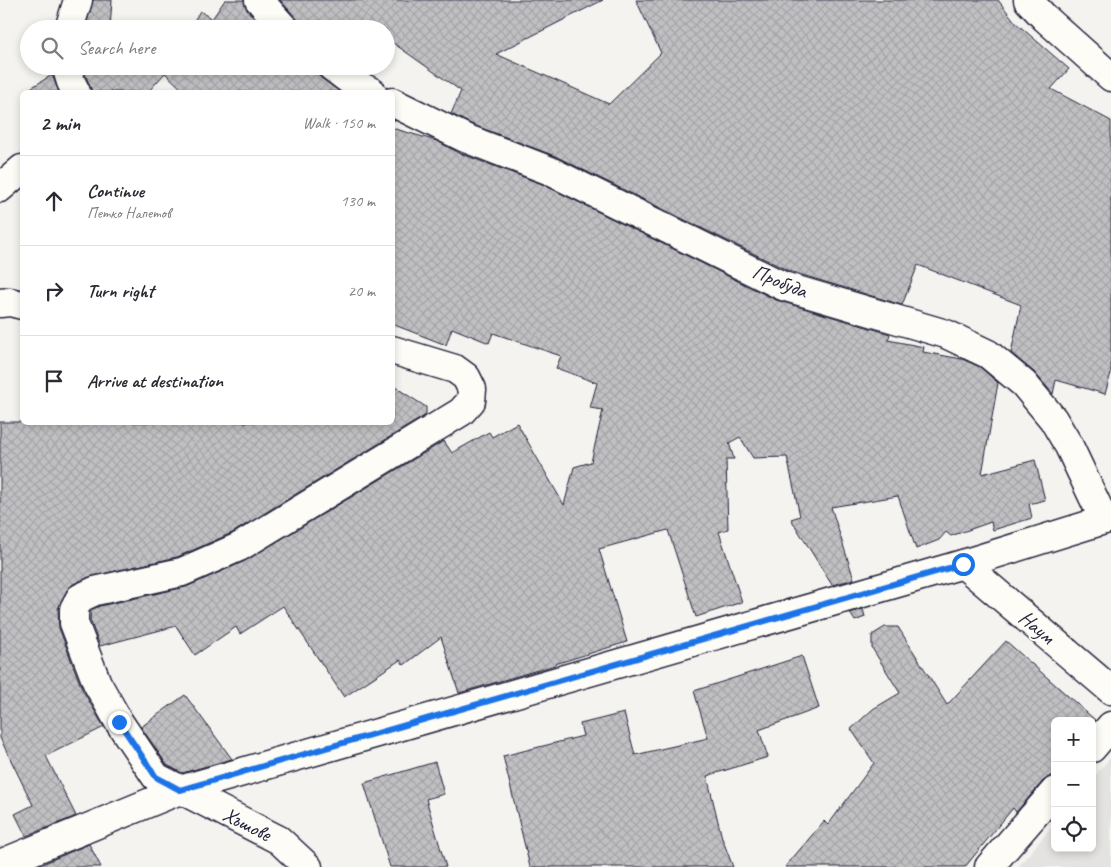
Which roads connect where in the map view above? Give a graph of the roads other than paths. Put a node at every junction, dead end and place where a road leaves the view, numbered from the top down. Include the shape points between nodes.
1 (78, 0) edge
2 (259, 0) edge
3 (1028, 0) edge
4 (72, 20) edge
5 (277, 20) edge
6 (69, 75) edge
7 (343, 75) edge
8 (1111, 77) edge
9 (75, 90) edge
10 (368, 90) edge
11 (395, 103) edge
12 (20, 171) edge
13 (0, 188) edge
14 (0, 303) edge
15 (20, 304) edge
16 (395, 351) edge
17 (1108, 519) edge
18 (963, 564) junction
19 (1111, 690) edge
20 (1111, 726) edge
21 (1096, 743) edge
22 (180, 790) junction
23 (1051, 796) edge
24 (0, 864) edge
25 (308, 867) edge
26 (989, 867) edge

1 - 4 street
2 - 5 street
3 - 8 street
6 - 9 street
7 - 10 street
11 - 17 street, Прoбудa via 465,138 548,170 783,286 946,334 988,354 1024,384 1053,419
12 - 13 street
14 - 15 street
16 - 22 street, Хъшове via 455,369 466,377 472,389 471,401 462,412 239,547 182,572 95,591 80,598 74,609 74,623 97,683 119,722 156,777
17 - 18 street
18 - 19 street, Наум
18 - 22 street
20 - 21 street
22 - 24 street
22 - 25 street, Хъшове via 279,840
23 - 26 street

